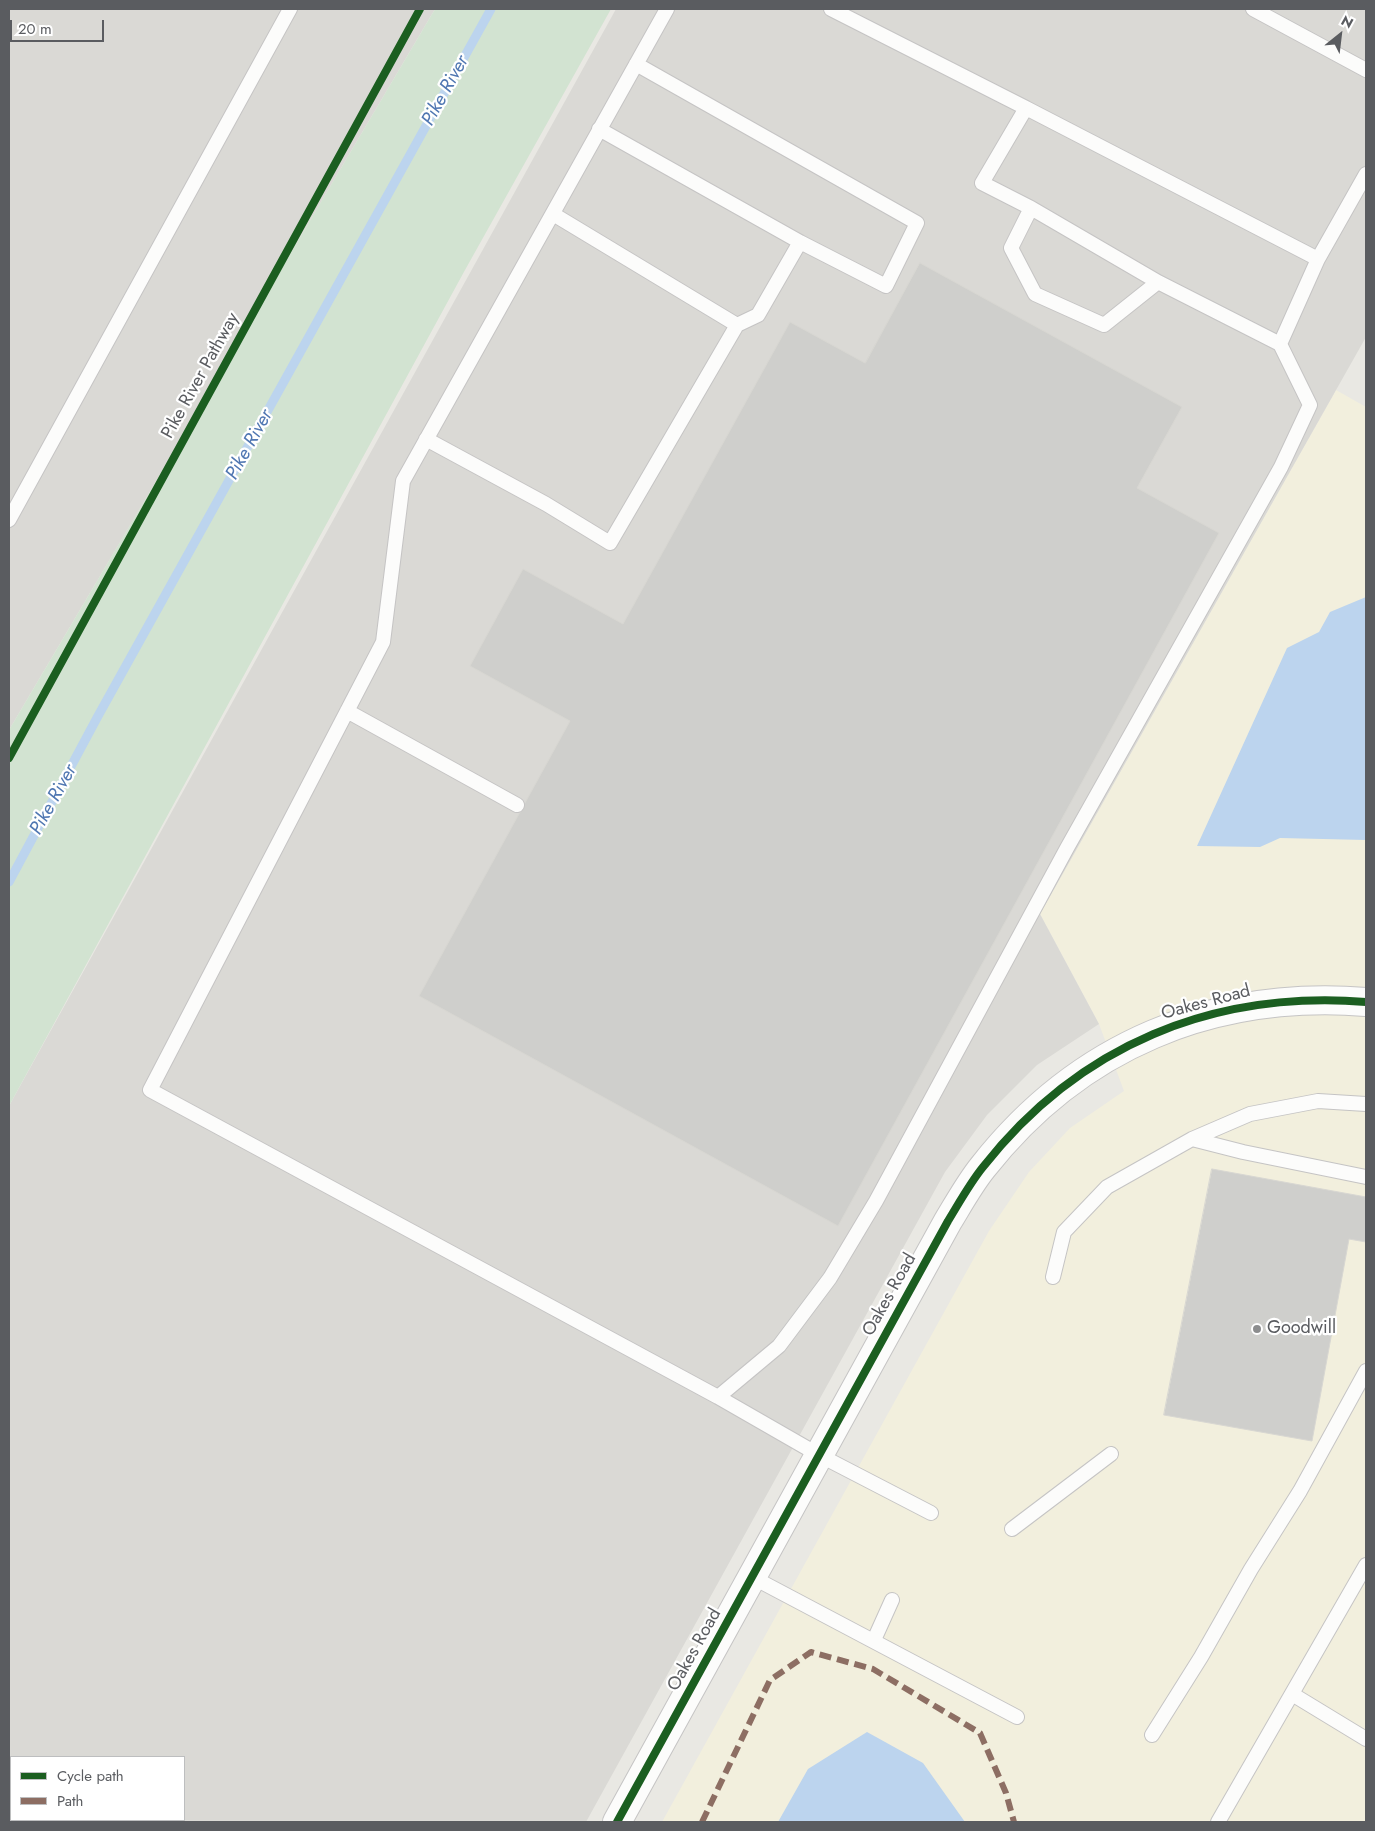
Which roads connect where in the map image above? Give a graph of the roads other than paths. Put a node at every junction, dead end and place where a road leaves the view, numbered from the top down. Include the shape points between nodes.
1 (290, 9) edge
2 (667, 9) edge
3 (831, 9) edge
4 (1253, 9) edge
5 (636, 64) junction
6 (1366, 70) edge
7 (1026, 108) junction
8 (599, 129) junction
9 (1366, 174) edge
10 (1031, 208) junction
11 (553, 214) junction
12 (800, 242) junction
13 (1318, 259) junction
14 (1158, 282) junction
15 (737, 325) junction
16 (1280, 344) junction
17 (426, 439) junction
18 (9, 520) edge
19 (347, 711) junction
20 (517, 805) dead end
21 (1366, 1002) edge
22 (1366, 1104) edge
23 (1192, 1138) junction
24 (1366, 1177) edge
25 (1053, 1277) dead end
26 (1366, 1371) edge
27 (718, 1397) junction
28 (1111, 1454) dead end
29 (819, 1455) junction
30 (931, 1513) dead end
31 (1012, 1530) dead end
32 (1366, 1565) edge
33 (752, 1577) junction
34 (892, 1600) dead end
35 (874, 1640) junction
36 (1292, 1694) junction
37 (1017, 1717) dead end
38 (1152, 1734) dead end
39 (1366, 1739) edge
40 (617, 1822) edge
41 (1218, 1822) edge

1 - 18 lane
2 - 5 lane
3 - 7 lane
4 - 6 lane
5 - 8 lane
5 - 12 lane via 916,223 886,286
7 - 10 lane via 982,183
7 - 13 lane
8 - 11 lane
8 - 12 lane
9 - 13 lane
10 - 14 lane
10 - 14 lane via 1010,248 1035,294 1104,325
11 - 15 lane
11 - 17 lane
12 - 15 lane via 758,315
13 - 16 lane
14 - 16 lane
15 - 17 lane via 610,543
16 - 27 lane via 1310,405 1281,467 840,1261 779,1346
17 - 19 lane via 403,481 382,642
19 - 20 lane
19 - 27 lane via 150,1090
21 - 29 street, Oakes Road via 1323,998 1260,1003 1220,1011 1161,1030 1105,1058 1054,1093 982,1168 948,1221
22 - 23 lane via 1318,1101 1250,1114
23 - 24 lane via 1243,1152
23 - 25 lane via 1107,1187 1064,1232
26 - 38 lane via 1300,1491
27 - 29 lane
28 - 31 lane
29 - 30 lane
29 - 33 street, Oakes Road
32 - 36 lane
33 - 35 lane
33 - 40 street, Oakes Road
34 - 35 lane
35 - 37 lane
36 - 39 lane
36 - 41 lane

